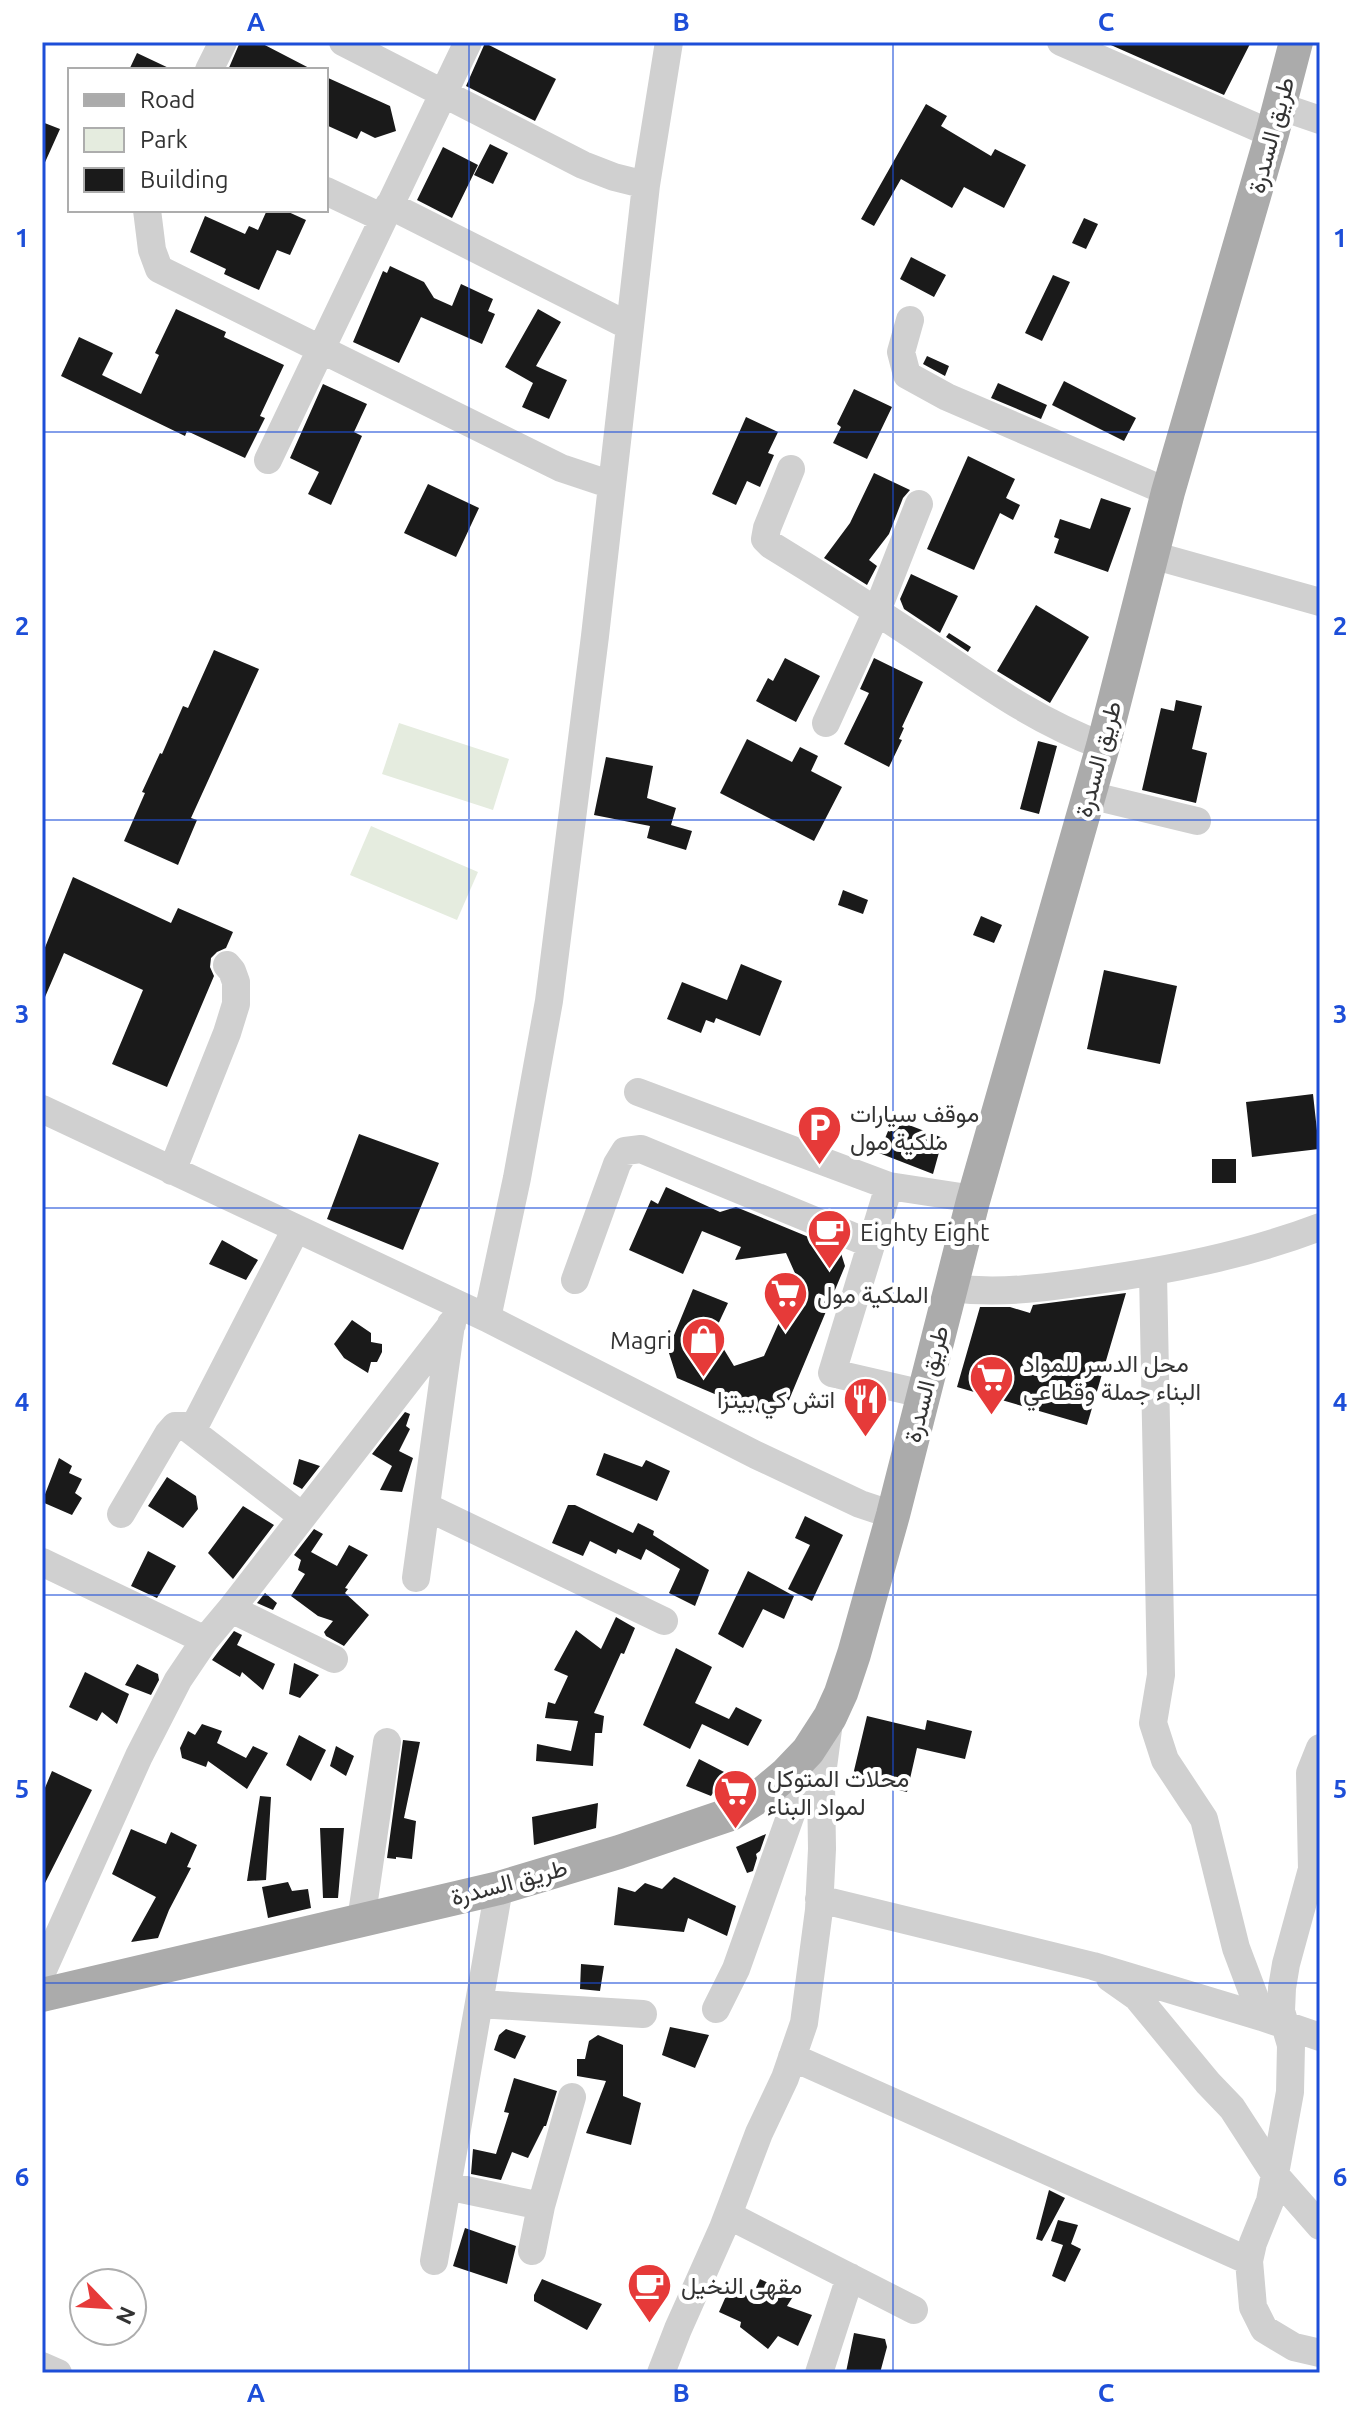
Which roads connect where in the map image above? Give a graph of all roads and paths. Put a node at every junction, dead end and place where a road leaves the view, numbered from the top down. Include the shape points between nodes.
1 (223, 42) edge
2 (343, 42) edge
3 (468, 42) edge
4 (669, 42) edge
5 (1061, 42) edge
6 (1296, 42) edge
7 (210, 68) edge
8 (445, 92) junction
9 (1276, 120) junction
10 (1320, 120) edge
11 (646, 185) junction
12 (328, 192) edge
13 (147, 212) edge
14 (386, 212) junction
15 (910, 320) dead end
16 (629, 326) junction
17 (322, 348) junction
18 (268, 460) dead end
19 (791, 469) dead end
20 (612, 485) junction
21 (1168, 492) junction
22 (919, 504) dead end
23 (1152, 555) junction
24 (1320, 602) edge
25 (877, 611) junction
26 (826, 723) dead end
27 (1103, 746) junction
28 (1089, 795) junction
29 (1197, 821) dead end
30 (227, 965) dead end
31 (638, 1092) dead end
32 (42, 1109) edge
33 (172, 1171) junction
34 (889, 1186) junction
35 (974, 1199) junction
36 (1320, 1227) edge
37 (296, 1229) junction
38 (871, 1244) junction
39 (1153, 1273) junction
40 (575, 1280) dead end
41 (951, 1288) junction
42 (454, 1314) junction
43 (487, 1318) junction
44 (923, 1394) junction
45 (192, 1431) junction
46 (427, 1507) junction
47 (121, 1514) dead end
48 (893, 1515) junction
49 (302, 1516) junction
50 (42, 1562) edge
51 (416, 1578) dead end
52 (231, 1609) junction
53 (664, 1621) dead end
54 (205, 1640) junction
55 (334, 1659) dead end
56 (830, 1717) junction
57 (387, 1742) dead end
58 (1320, 1748) edge
59 (801, 1786) junction
60 (761, 1795) junction
61 (821, 1813) junction
62 (499, 1888) junction
63 (819, 1899) junction
64 (361, 1921) junction
65 (1093, 1966) junction
66 (42, 1972) edge
67 (42, 1995) edge
68 (479, 2004) junction
69 (716, 2009) dead end
70 (643, 2014) dead end
71 (1274, 2022) junction
72 (1320, 2037) edge
73 (792, 2057) junction
74 (572, 2097) dead end
75 (1276, 2176) junction
76 (447, 2186) junction
77 (541, 2206) junction
78 (728, 2215) junction
79 (1320, 2226) edge
80 (532, 2251) dead end
81 (434, 2261) dead end
82 (1249, 2261) junction
83 (850, 2277) junction
84 (914, 2310) dead end
85 (1320, 2353) edge
86 (42, 2366) edge
87 (58, 2373) edge
88 (661, 2373) edge
89 (819, 2373) edge
90 (1316, 2373) edge

1 - 7 street
2 - 8 street
3 - 8 street
4 - 11 street
5 - 9 street
6 - 9 main road, طريق السدرة
8 - 11 street via 583,165
8 - 14 street
9 - 10 street
9 - 21 main road, طريق السدرة
11 - 16 street
12 - 14 street
13 - 17 street via 159,269
14 - 16 street
14 - 17 street
15 - 21 street via 901,352 907,375
16 - 20 street
17 - 18 street
17 - 20 street via 561,468
19 - 25 street via 765,539
20 - 43 street via 549,1001
21 - 23 main road, طريق السدرة
22 - 25 street
23 - 24 street
23 - 27 main road, طريق السدرة
25 - 26 street
25 - 27 street via 1014,704
27 - 28 main road, طريق السدرة
28 - 29 street
28 - 35 main road, طريق السدرة
30 - 33 street via 236,982 236,1004
31 - 34 street
32 - 33 street
33 - 37 street
34 - 35 street
34 - 38 street
35 - 41 main road, طريق السدرة
36 - 39 street via 1245,1252
37 - 42 street
37 - 45 street
38 - 40 street via 641,1149 625,1151 617,1164
38 - 44 street via 832,1373
39 - 41 street via 1008,1292
39 - 71 street via 1161,1675 1153,1723 1165,1760 1204,1819 1236,1948
41 - 44 main road, طريق السدرة
42 - 43 street
42 - 46 street
42 - 49 street
43 - 48 street via 756,1455
44 - 48 main road, طريق السدرة
45 - 47 street via 175,1426 168,1434
45 - 49 street
46 - 51 street
46 - 53 street
48 - 56 main road, طريق السدرة via 854,1654
49 - 52 street
50 - 54 street
52 - 54 street
52 - 55 street
54 - 66 street via 139,1756
56 - 60 main road, طريق السدرة via 808,1751
56 - 61 street
57 - 64 street
58 - 71 street via 1310,1773 1312,1869 1290,1945 1281,2011
59 - 60 street
59 - 61 street
59 - 69 street via 736,1969
60 - 62 main road, طريق السدرة via 731,1814
61 - 63 street
62 - 64 main road, طريق السدرة
62 - 68 street
63 - 65 street
63 - 73 street via 804,2023
64 - 67 main road, طريق السدرة
65 - 71 street
65 - 75 street via 1137,1997 1232,2108
68 - 70 street
68 - 76 street
71 - 72 street
71 - 75 street via 1291,2045 1290,2092
73 - 78 street
73 - 82 street
74 - 77 street
75 - 79 street
75 - 82 street
76 - 77 street
76 - 81 street
77 - 80 street
78 - 83 street
78 - 88 street
82 - 85 street via 1253,2307 1264,2329 1294,2347
83 - 84 street
83 - 89 street
85 - 90 street
86 - 87 street

